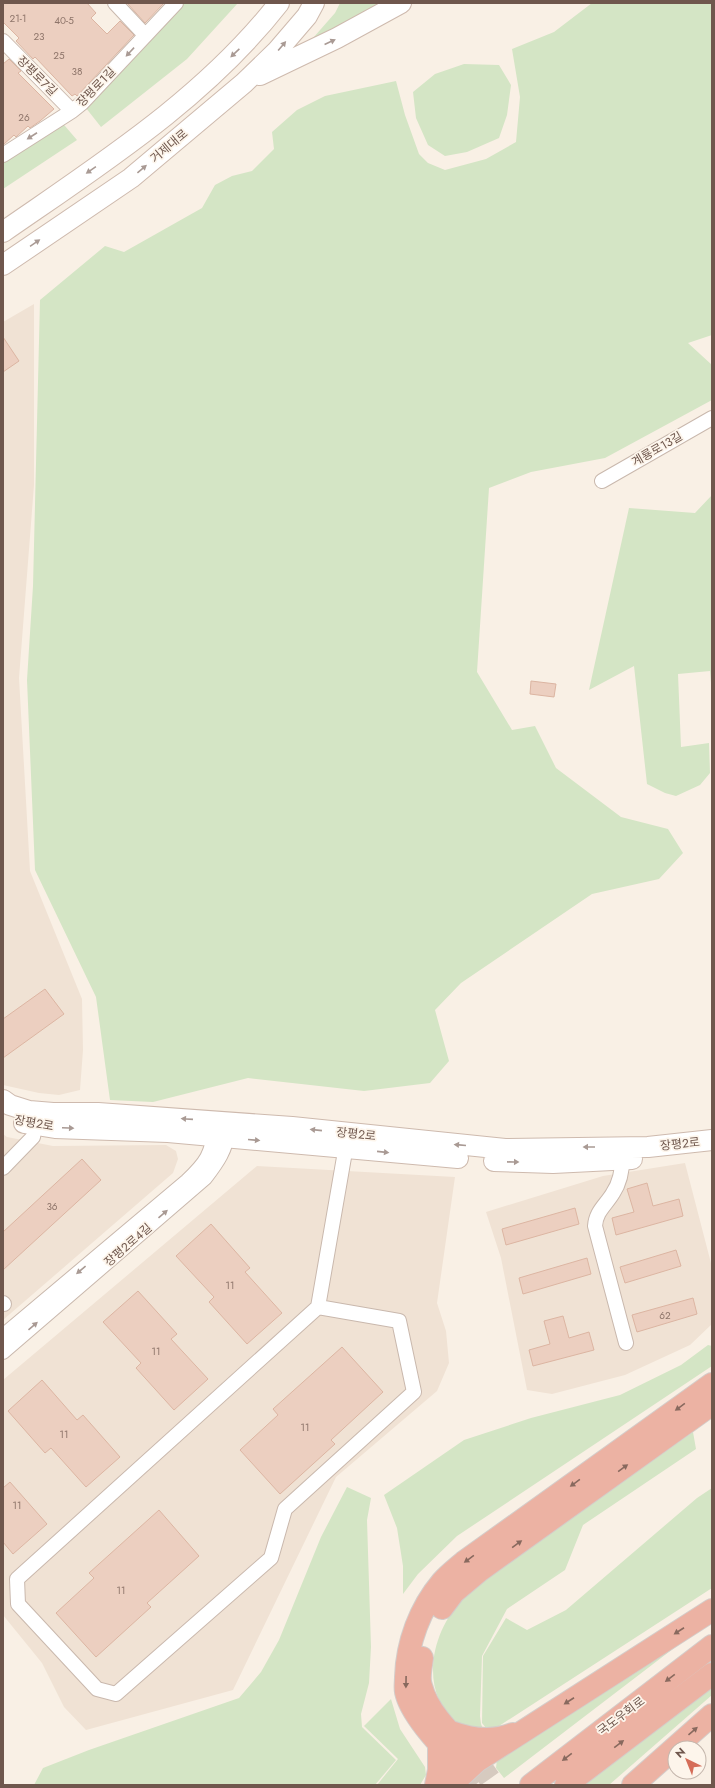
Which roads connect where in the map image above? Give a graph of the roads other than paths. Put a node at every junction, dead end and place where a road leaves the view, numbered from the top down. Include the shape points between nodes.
1 (114, 3) edge
2 (176, 3) edge
3 (279, 3) edge
4 (314, 3) edge
5 (401, 3) edge
6 (145, 35) junction
7 (3, 41) edge
8 (244, 83) junction
9 (72, 111) junction
10 (3, 155) edge
11 (3, 232) edge
12 (3, 265) edge
13 (712, 418) edge
14 (602, 481) dead end
15 (3, 1100) edge
16 (3, 1116) edge
17 (37, 1118) junction
18 (222, 1130) junction
19 (712, 1140) edge
20 (347, 1141) junction
21 (712, 1150) edge
22 (622, 1153) junction
23 (3, 1168) edge
24 (318, 1307) junction
25 (3, 1336) edge
26 (626, 1343) dead end
27 (3, 1352) edge
28 (712, 1384) edge
29 (712, 1404) edge
30 (712, 1610) edge
31 (712, 1646) edge
32 (712, 1674) edge
33 (712, 1715) edge
34 (525, 1730) junction
35 (445, 1737) junction
36 (464, 1773) edge
37 (436, 1785) edge
38 (531, 1785) edge
39 (566, 1785) edge
40 (633, 1785) edge

1 - 6 street
2 - 6 street, 장평로1길
3 -> 11 street via 241,47 181,103 115,154
8 -> 4 street, 거제대로 via 278,51
8 -> 5 street via 337,38
6 -> 9 street, 장평로1길
7 - 9 street, 장평로7길
12 -> 8 street, 거제대로 via 131,178
9 -> 10 street, 장평로1길
13 - 14 street, 계룡로13길
15 - 17 street, 장평2로
16 - 17 street, 장평2로 via 27,1124
17 - 18 street, 장평2로 via 53,1113 98,1113
17 - 23 street via 33,1137
18 - 20 street, 장평2로
18 -> 25 street, 장평2로4길 via 205,1164
27 -> 18 street, 장평2로4길 via 205,1178 219,1160 226,1145
19 - 22 street, 장평2로 via 648,1147
20 - 22 street, 장평2로
20 - 24 street
21 - 22 street, 장평2로 via 655,1158
22 - 26 street via 618,1184 596,1218 596,1226
24 - 24 street via 17,1579 18,1604 97,1689 116,1694 271,1558 285,1509 414,1392 399,1321
28 -> 35 highway via 464,1562 442,1582 413,1633 406,1666 406,1692 414,1710
35 -> 29 highway via 420,1685 421,1665 426,1636 440,1610 454,1592 479,1571
30 -> 34 highway
31 -> 38 highway, 국도우회로
39 -> 32 highway, 국도우회로
40 -> 33 highway
34 - 35 highway via 510,1736 489,1739
34 - 36 highway
35 - 36 highway
35 - 37 highway

